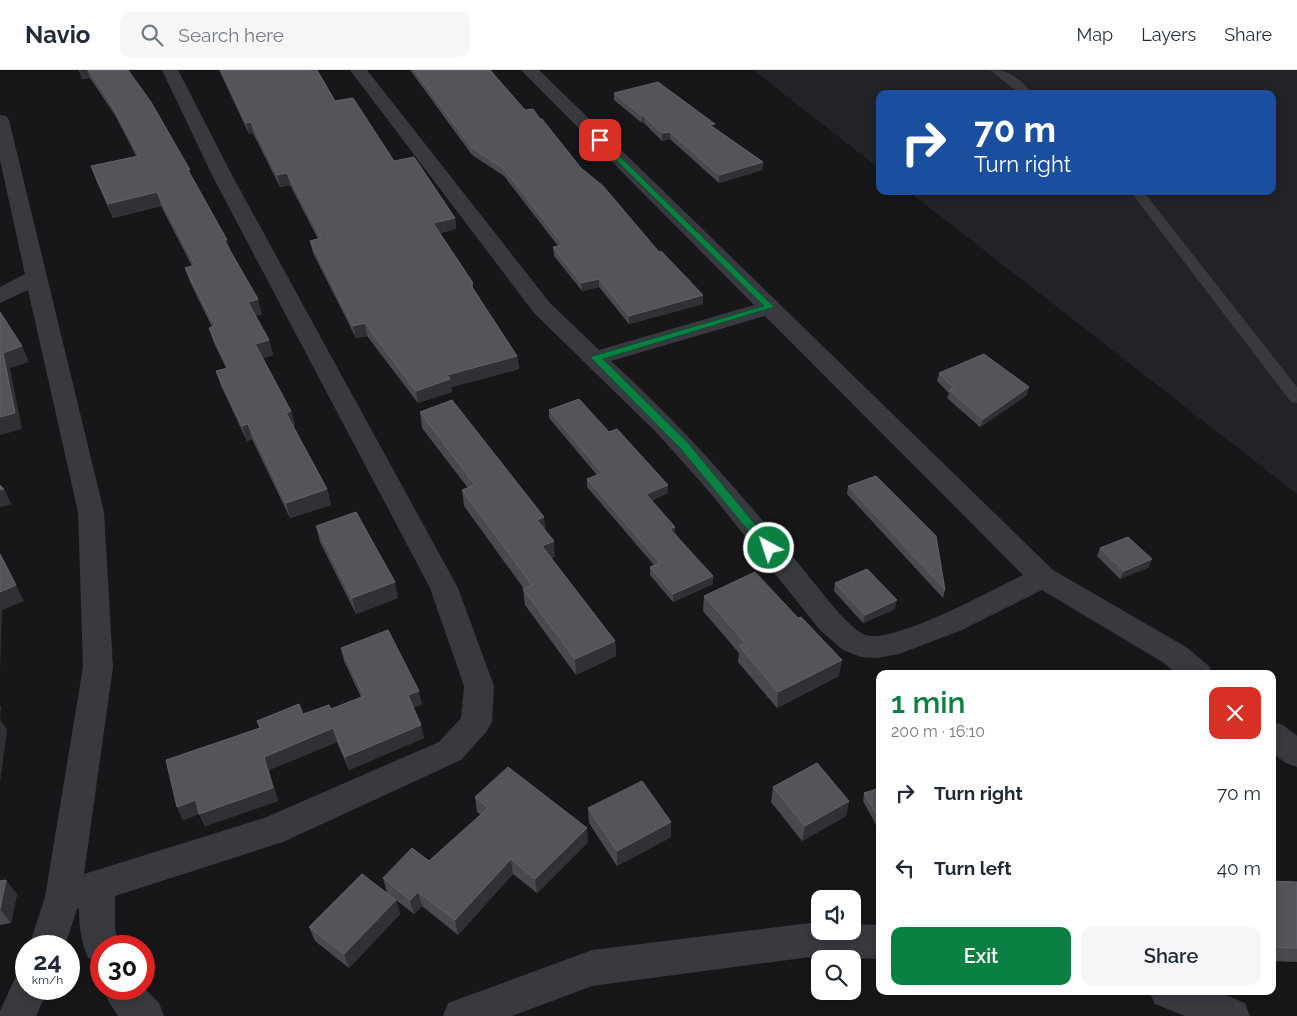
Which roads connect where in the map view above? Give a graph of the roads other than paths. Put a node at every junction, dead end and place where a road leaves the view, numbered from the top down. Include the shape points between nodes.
1 (170, 70) edge
2 (358, 70) edge
3 (529, 70) edge
4 (996, 70) edge
5 (1023, 90) edge
6 (0, 120) edge
7 (1139, 195) edge
8 (13, 285) edge
9 (770, 307) junction
10 (596, 358) junction
11 (1297, 398) edge
12 (1042, 577) junction
13 (1193, 670) edge
14 (1276, 737) edge
15 (1297, 754) edge
16 (97, 886) junction
17 (63, 897) junction
18 (51, 935) edge
19 (99, 935) edge
20 (876, 942) edge
21 (1178, 995) edge
22 (25, 1000) edge
23 (129, 1000) edge
24 (17, 1016) edge
25 (145, 1016) edge
26 (462, 1016) edge
27 (1231, 1016) edge

1 - 16 street via 223,177 444,588 478,686 476,722 450,751 271,831
2 - 10 street via 542,308
3 - 9 street
4 - 5 lane
6 - 8 street via 31,250
7 - 11 lane
8 - 17 street via 91,512 97,677
9 - 10 street
9 - 12 street
10 - 12 street via 684,445 830,622 860,646 885,647 953,622
12 - 13 street via 1175,655
14 - 15 street
16 - 17 street
16 - 19 street
17 - 18 street
20 - 26 street via 810,940 592,968
21 - 27 street
22 - 24 street
23 - 25 street

